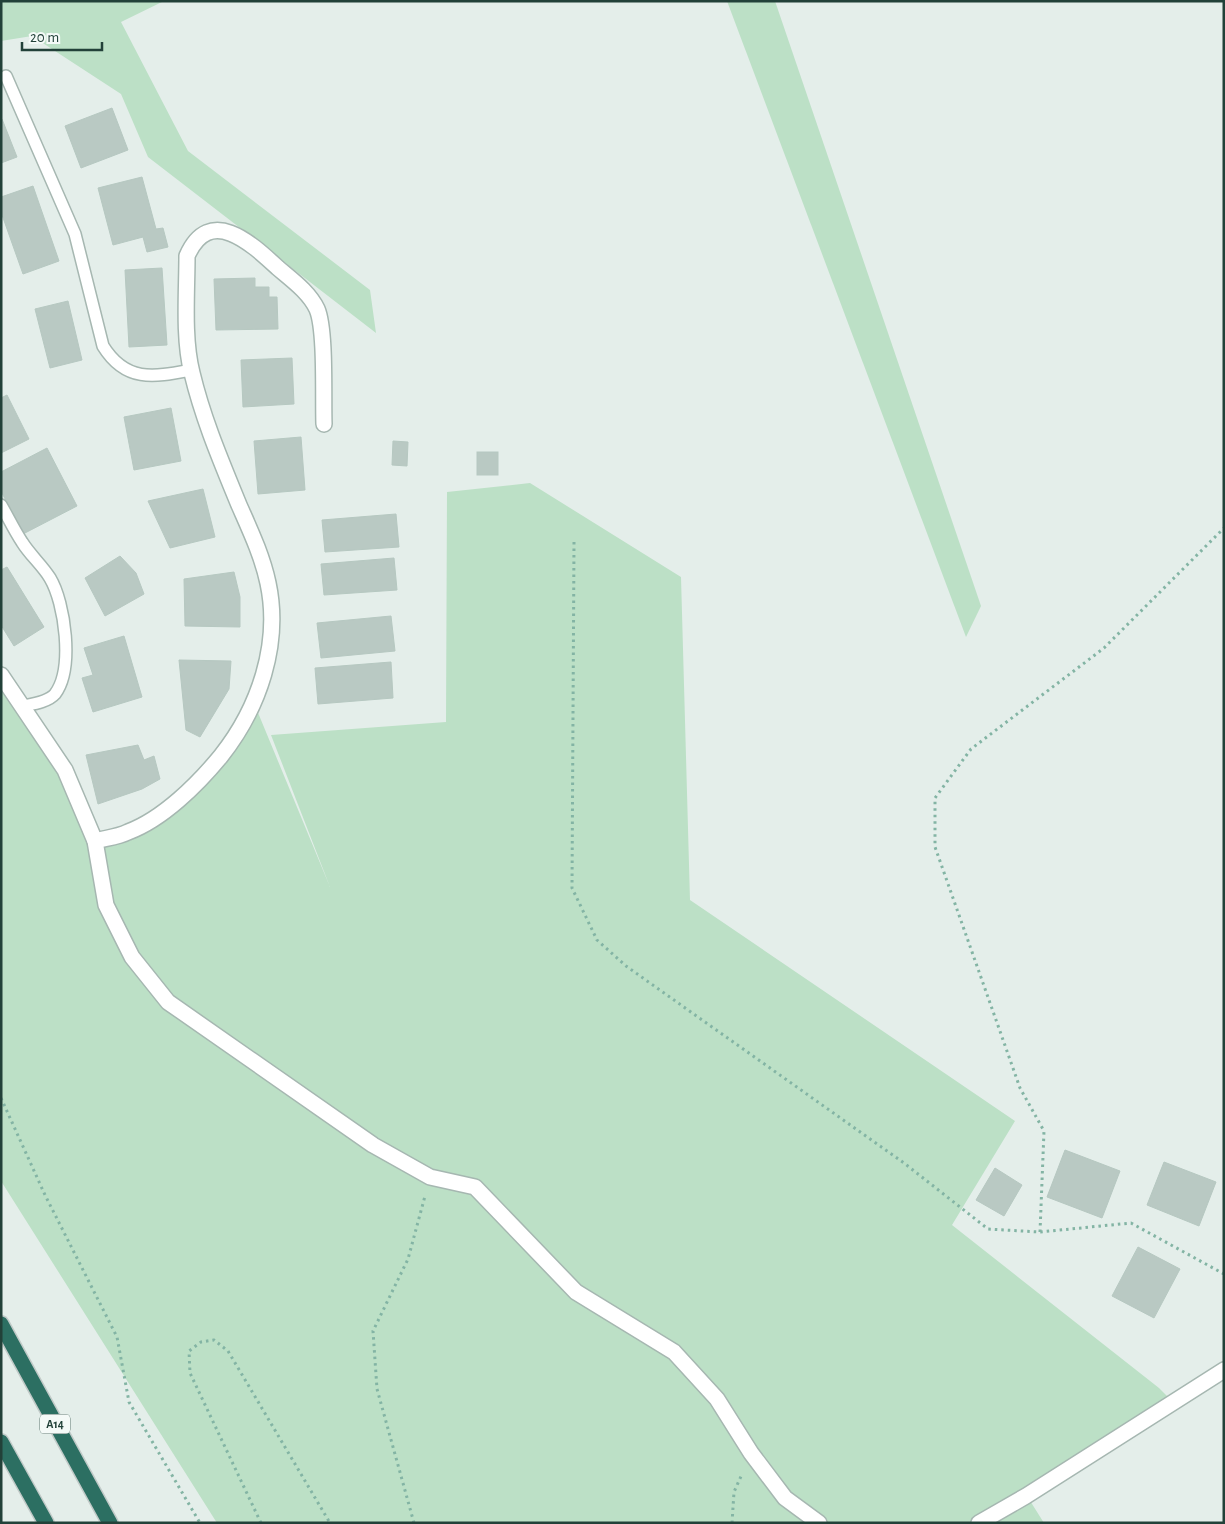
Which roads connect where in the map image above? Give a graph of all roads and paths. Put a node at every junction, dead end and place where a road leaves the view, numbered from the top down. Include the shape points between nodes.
1 (6, 76) dead end
2 (191, 370) junction
3 (324, 424) dead end
4 (1, 505) edge
5 (1224, 528) edge
6 (574, 542) dead end
7 (1, 675) edge
8 (23, 706) junction
9 (95, 841) junction
10 (1, 1098) edge
11 (430, 1177) junction
12 (1040, 1232) junction
13 (1224, 1274) edge
14 (1, 1324) edge
15 (1224, 1370) edge
16 (1, 1442) edge
17 (751, 1453) junction
18 (46, 1523) edge
19 (110, 1523) edge
20 (200, 1523) edge
21 (261, 1523) edge
22 (330, 1523) edge
23 (414, 1523) edge
24 (732, 1523) edge
25 (819, 1523) edge
26 (979, 1523) edge

1 - 2 lane via 75,234 103,346 111,359 137,375 157,376
2 - 3 street via 188,256 202,236 222,230 250,242 310,296 318,310
2 - 9 street via 206,425 262,558 272,612 265,673 254,703 234,740 203,779 172,806 129,832
4 - 8 lane via 22,542 50,579 61,603 65,630 62,680 54,695
5 - 12 path via 1104,648 971,749 936,798 936,846 1020,1088 1044,1131
6 - 12 path via 572,888 596,940 626,966 904,1163 988,1229
7 - 8 street
8 - 9 street via 65,770
9 - 11 street via 106,904 132,957 168,1002 373,1145
10 - 20 path via 45,1195 117,1336 129,1402
11 - 17 street via 475,1187 576,1292 674,1352 717,1399
11 - 23 path via 408,1259 373,1331 377,1389
12 - 13 path via 1131,1223
14 - 19 highway, A14
15 - 26 street
16 - 18 highway
17 - 24 path via 734,1492
17 - 25 street via 785,1498
21 - 22 path via 190,1373 189,1351 201,1342 214,1340 228,1351

